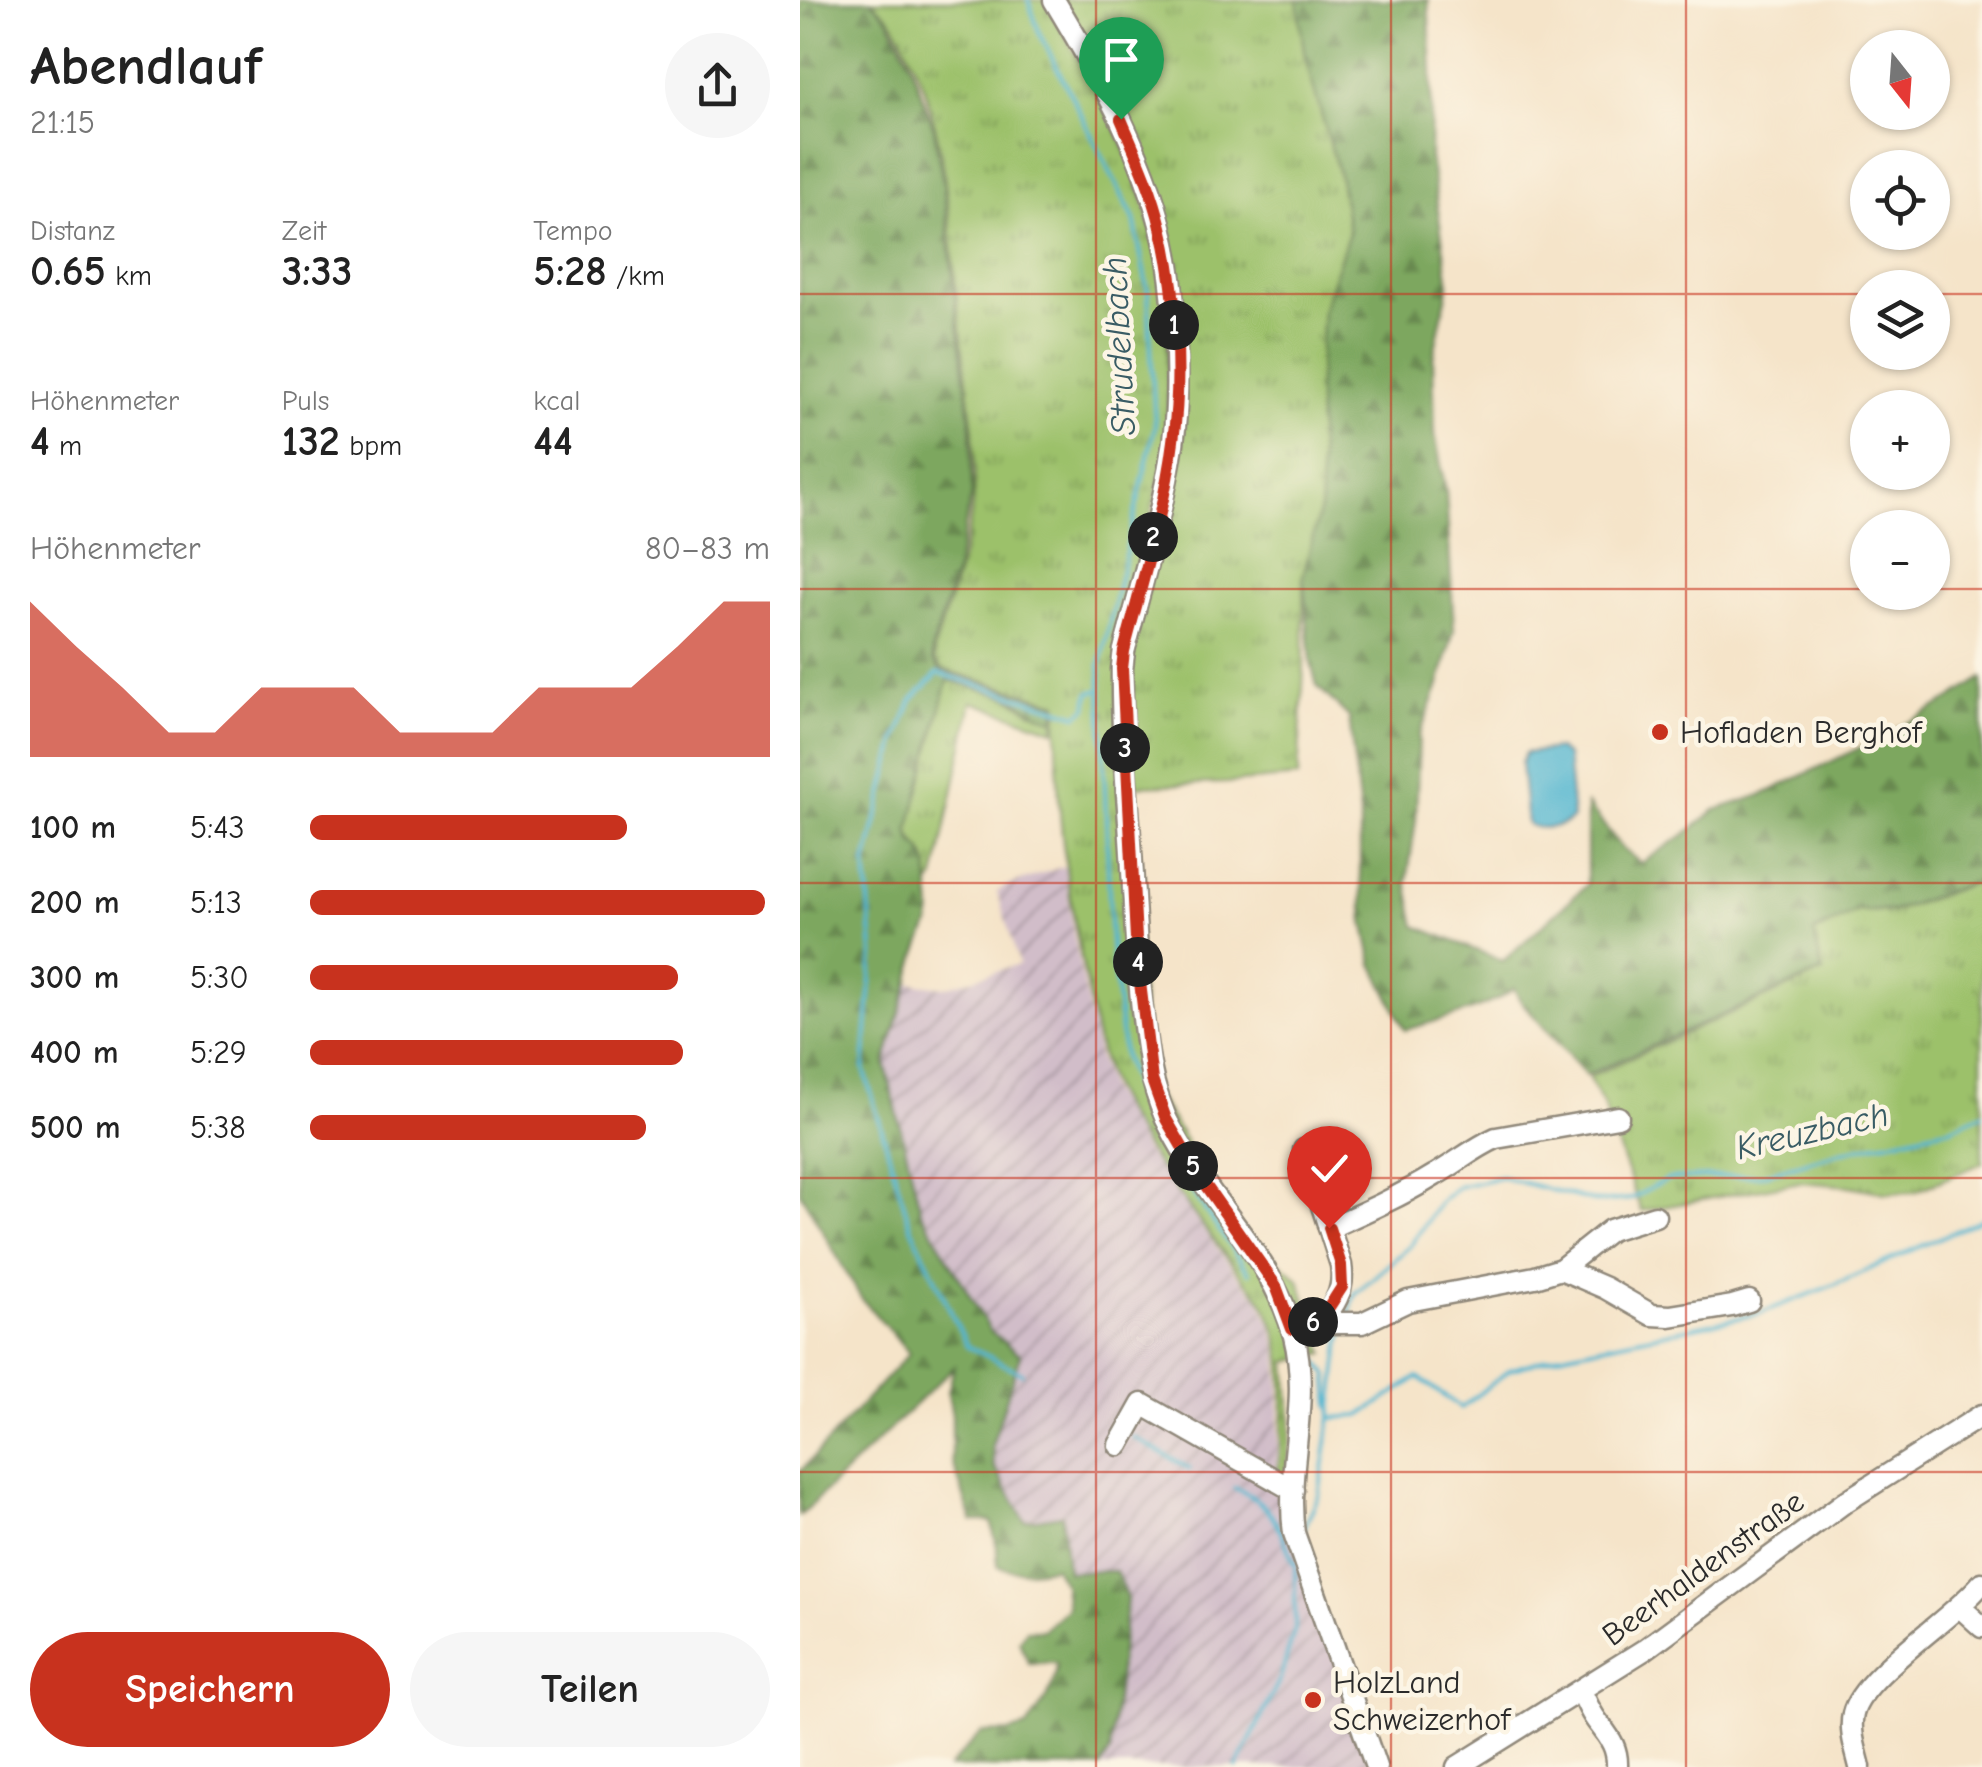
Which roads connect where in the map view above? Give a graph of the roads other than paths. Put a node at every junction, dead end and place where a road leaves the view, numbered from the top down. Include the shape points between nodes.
1 (1054, 0) edge
2 (1618, 1117) dead end
3 (1304, 1150) dead end
4 (1654, 1216) dead end
5 (1329, 1228) junction
6 (1561, 1269) junction
7 (1750, 1301) dead end
8 (1327, 1321) junction
9 (1292, 1329) junction
10 (1982, 1415) edge
11 (1124, 1435) dead end
12 (1293, 1490) junction
13 (1982, 1583) edge
14 (1960, 1607) junction
15 (1982, 1626) edge
16 (1581, 1691) junction
17 (1376, 1767) edge
18 (1457, 1767) edge
19 (1617, 1767) edge
20 (1860, 1767) edge

1 - 9 street via 1111,98 1142,168 1173,294 1173,442 1122,669 1148,1061 1166,1119 1269,1274
2 - 5 street via 1496,1138 1414,1188
3 - 5 street
4 - 6 street via 1610,1230
5 - 8 street via 1343,1280
6 - 7 street via 1652,1315
6 - 8 street via 1408,1300 1362,1323
8 - 9 street
9 - 12 street via 1300,1390
10 - 16 street, Beerhaldenstraße via 1846,1502
11 - 12 street via 1142,1404
12 - 17 street via 1301,1558
13 - 14 street
14 - 15 street
14 - 20 street via 1856,1704 1851,1719
16 - 18 street, Beerhaldenstraße
16 - 19 street via 1618,1752

